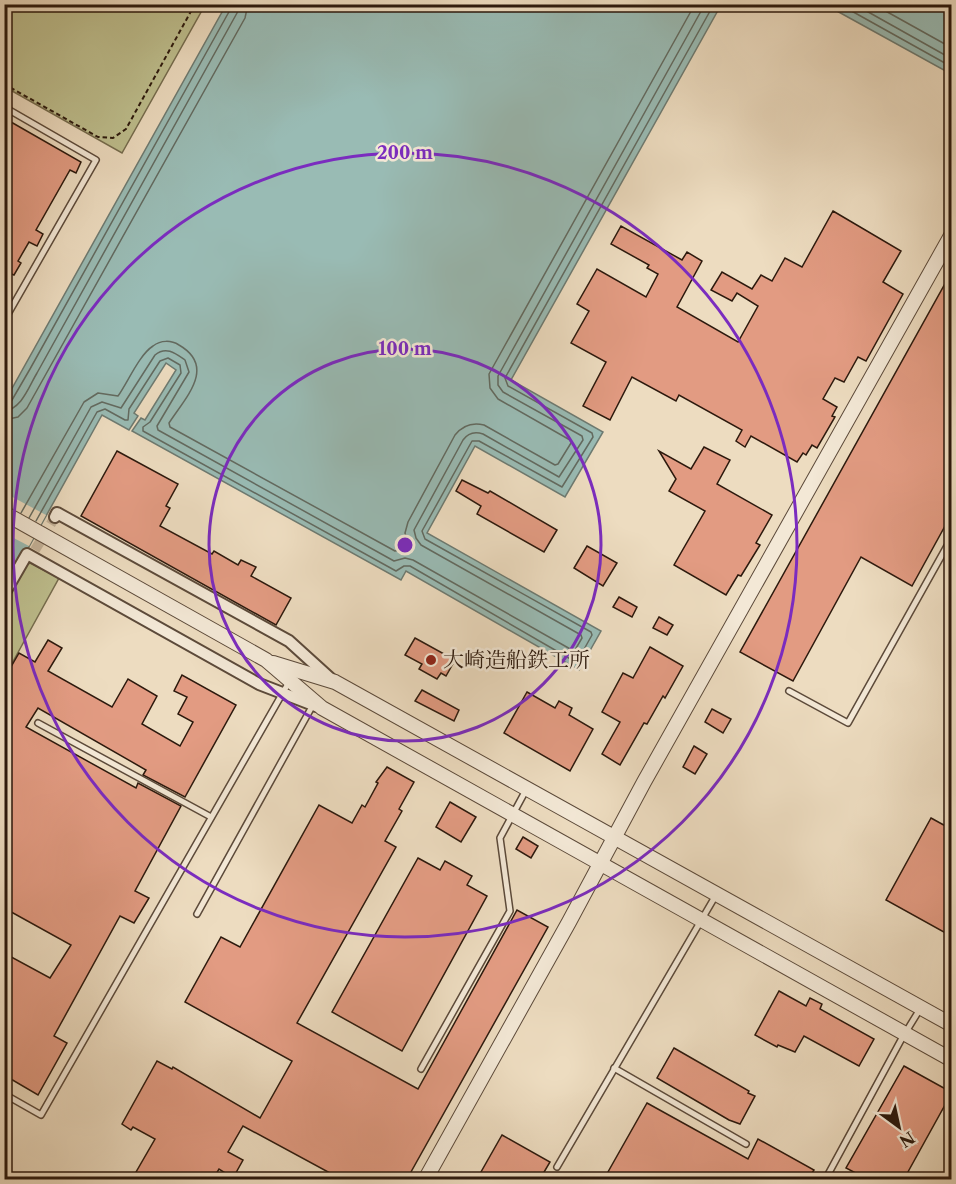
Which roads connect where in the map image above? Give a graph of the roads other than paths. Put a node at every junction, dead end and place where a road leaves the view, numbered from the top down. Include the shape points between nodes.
1 (4, 108) edge
2 (951, 234) edge
3 (4, 321) edge
4 (4, 513) edge
5 (55, 517) dead end
6 (951, 537) edge
7 (4, 594) edge
8 (290, 681) junction
9 (335, 682) junction
10 (789, 692) dead end
11 (317, 705) junction
12 (38, 723) dead end
13 (527, 788) junction
14 (512, 815) junction
15 (212, 817) junction
16 (615, 837) junction
17 (600, 864) junction
18 (716, 893) junction
19 (197, 914) dead end
20 (700, 920) junction
21 (921, 1007) junction
22 (951, 1025) edge
23 (905, 1034) junction
24 (951, 1060) edge
25 (614, 1068) junction
26 (421, 1069) dead end
27 (4, 1094) edge
28 (746, 1144) dead end
29 (557, 1167) dead end
30 (425, 1179) edge
31 (825, 1179) edge

1 - 3 lane via 96,160
2 - 16 street
4 - 8 street via 266,660
5 - 9 street via 57,513 289,641
6 - 10 lane via 848,723
7 - 8 street via 27,554 34,554 259,684
8 - 9 street
8 - 11 street
8 - 15 lane
9 - 13 street
11 - 14 street
11 - 19 lane
12 - 15 lane
13 - 14 lane
13 - 16 street
14 - 17 street
14 - 26 lane via 500,838 510,911
15 - 27 lane via 41,1115
16 - 17 street
16 - 18 street
17 - 20 street
17 - 30 street
18 - 20 lane
18 - 21 street
20 - 23 street
20 - 25 lane
21 - 22 street
21 - 23 lane
23 - 24 street
23 - 31 lane
25 - 28 lane
25 - 29 lane

